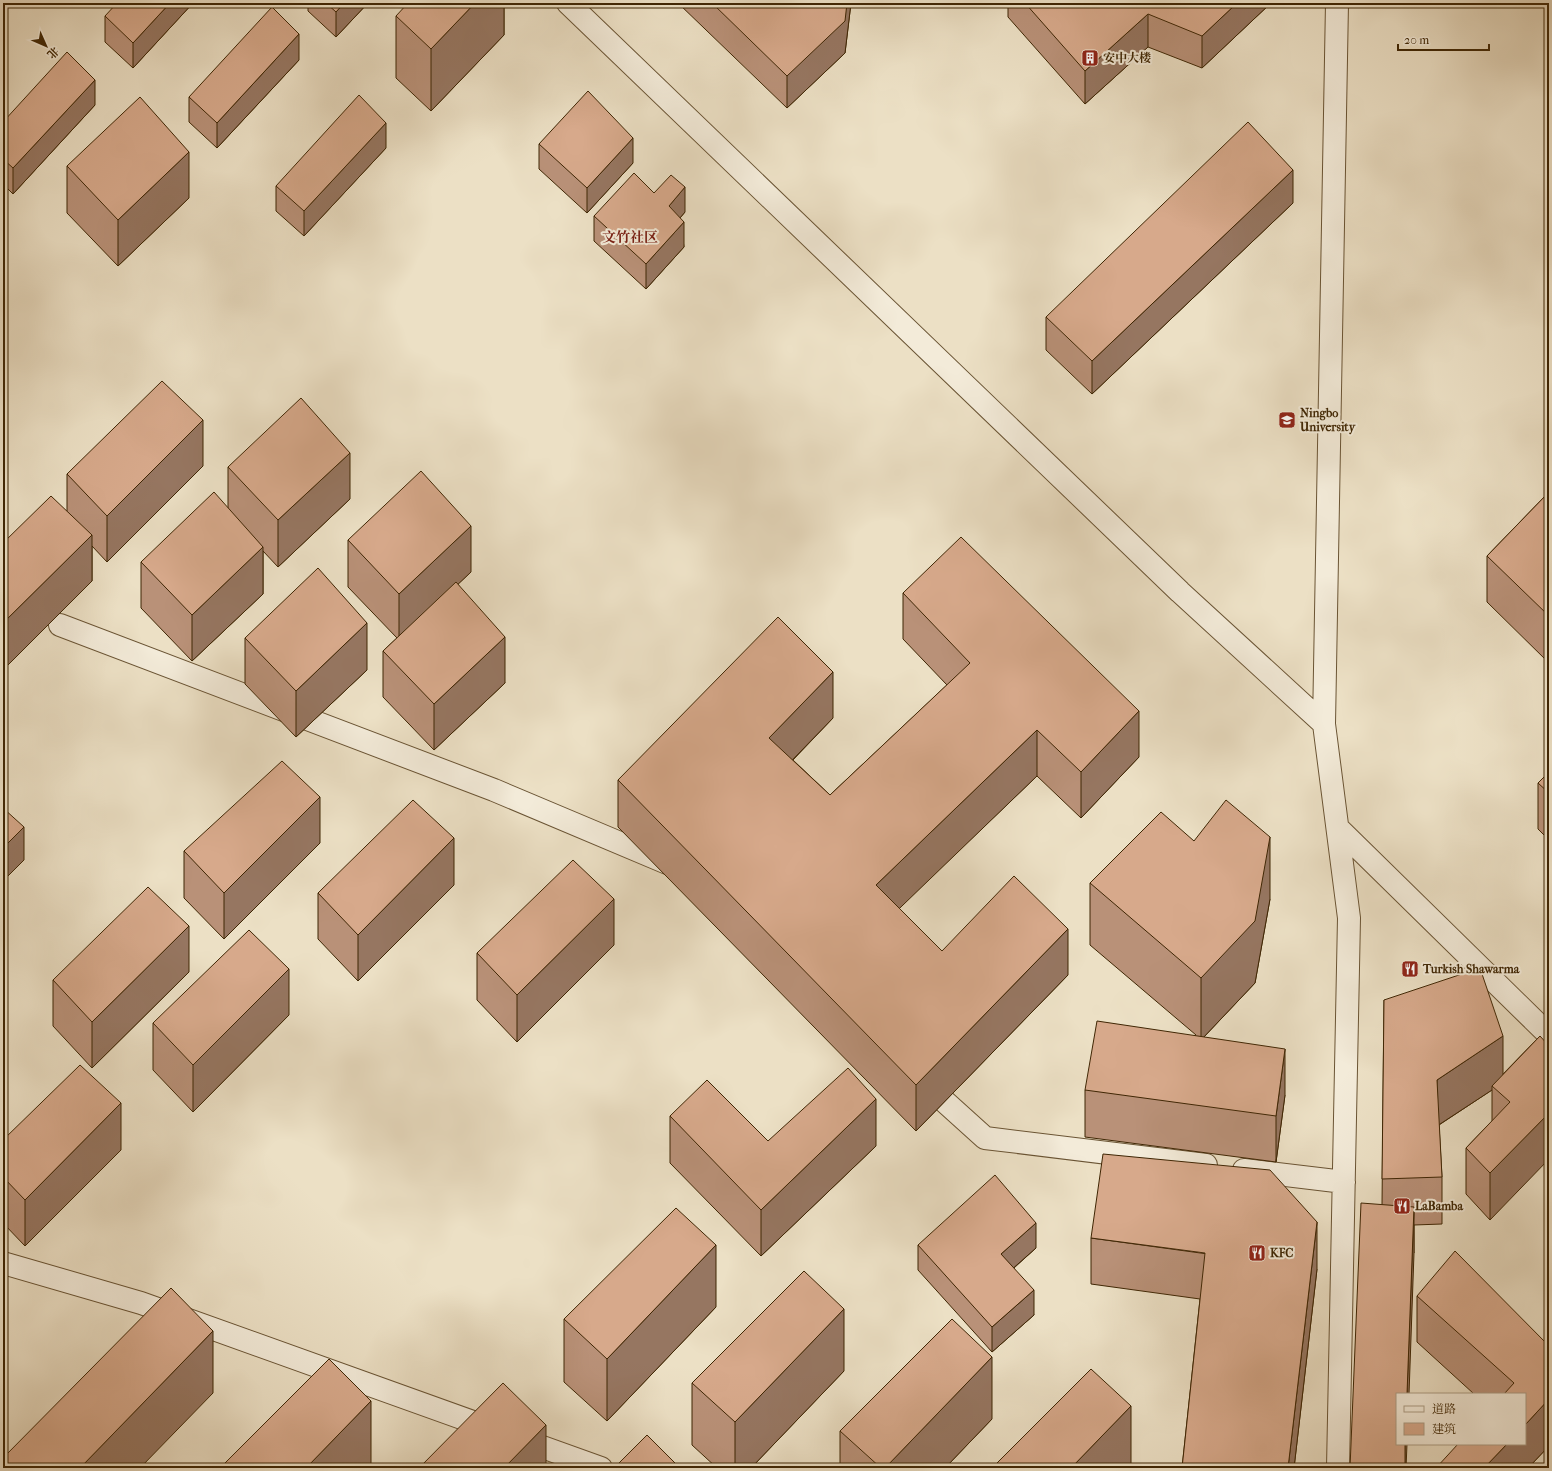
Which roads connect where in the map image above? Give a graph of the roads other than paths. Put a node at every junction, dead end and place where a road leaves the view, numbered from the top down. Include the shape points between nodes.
1 (568, 3) edge
2 (1337, 3) edge
3 (60, 625) dead end
4 (1324, 724) junction
5 (1338, 828) junction
6 (688, 872) edge
7 (1549, 1035) edge
8 (908, 1068) edge
9 (1344, 1182) junction
10 (3, 1263) edge
11 (602, 1468) edge
12 (1338, 1468) edge

1 - 4 street via 1180,592
2 - 4 street
3 - 6 street via 494,790
4 - 5 street
5 - 7 street
5 - 9 street via 1349,918
8 - 9 street via 985,1138
9 - 12 street
10 - 11 street via 141,1303

